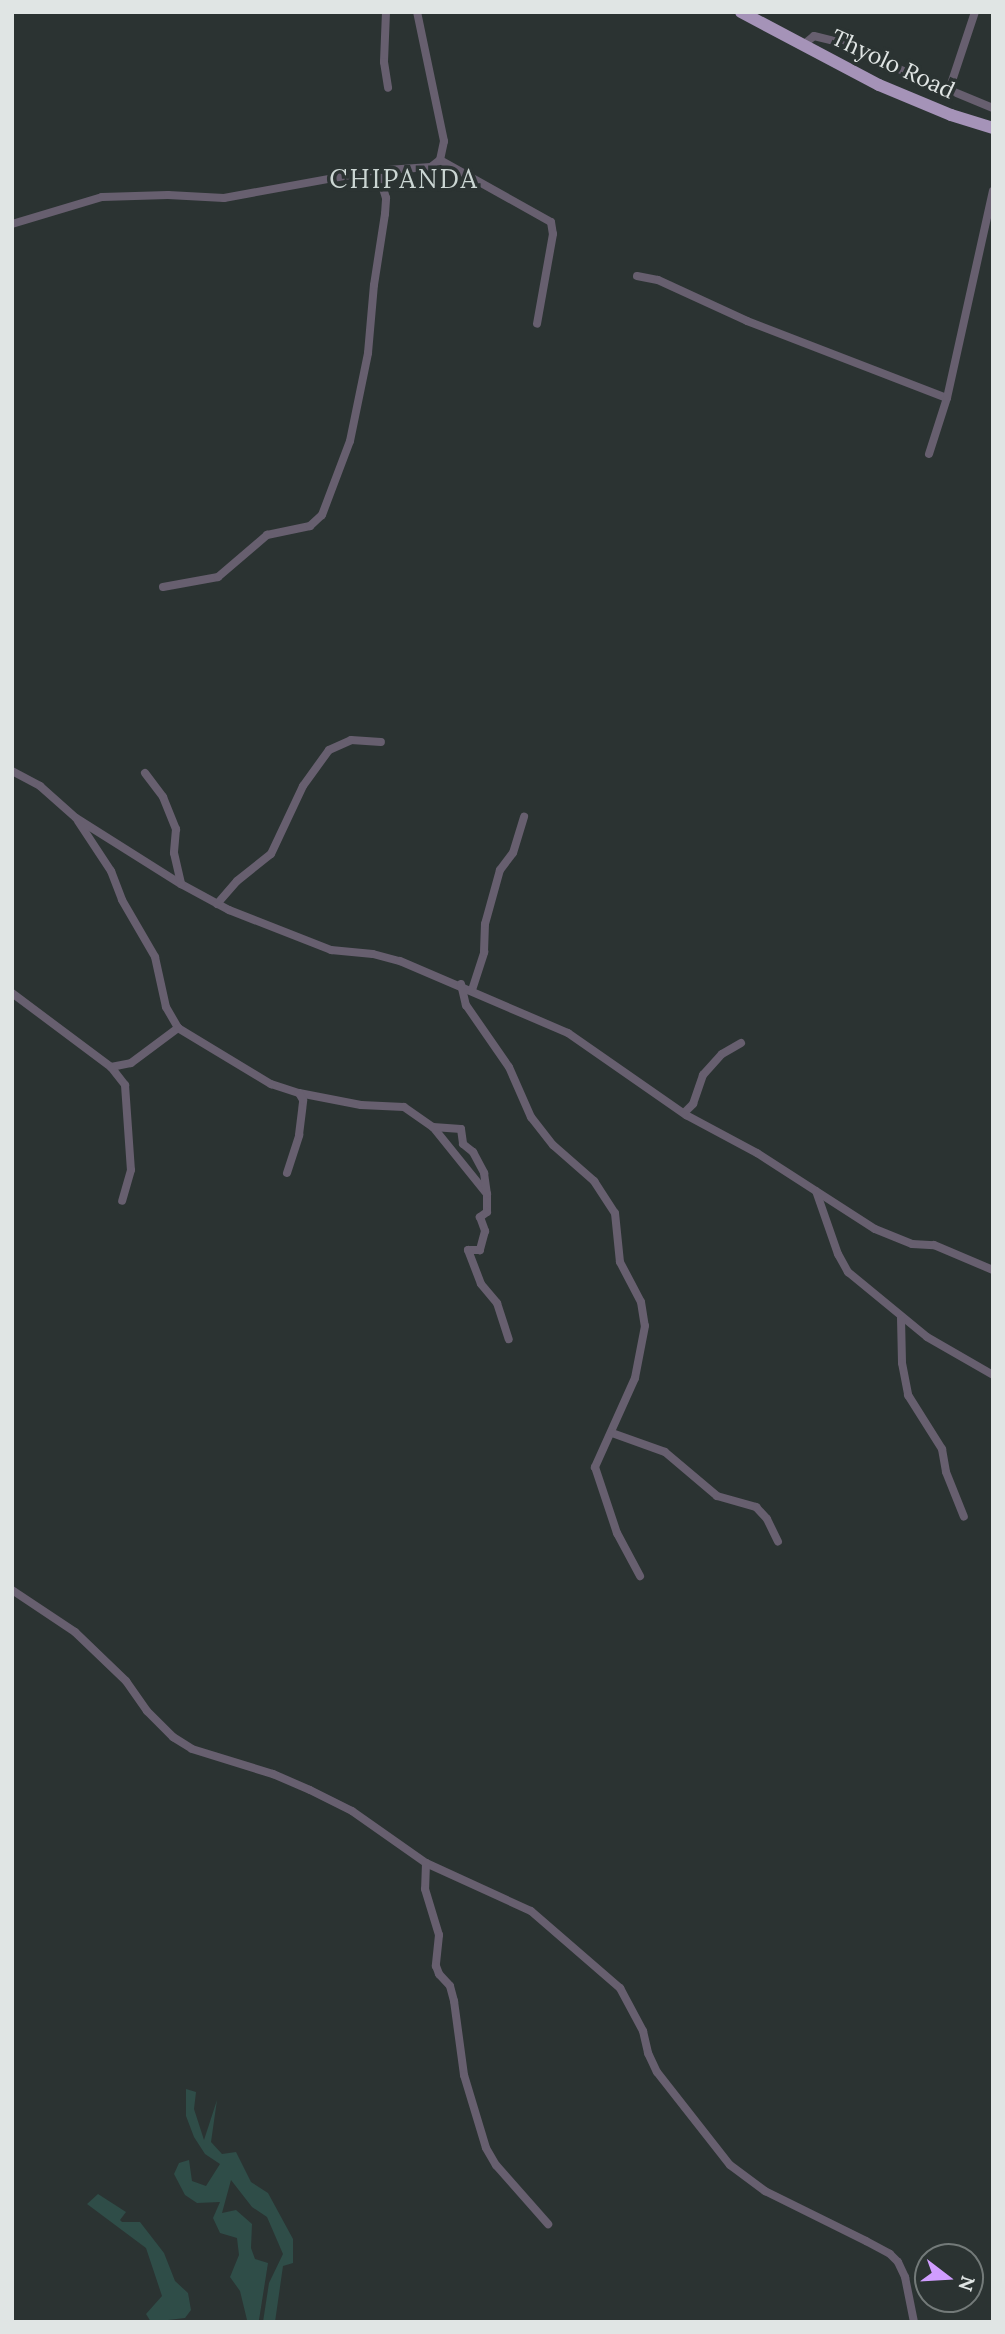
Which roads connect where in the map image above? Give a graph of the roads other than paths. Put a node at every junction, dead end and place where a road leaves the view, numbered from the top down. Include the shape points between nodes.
1 (386, 12) edge
2 (417, 12) edge
3 (741, 12) edge
4 (975, 12) edge
5 (803, 45) junction
6 (388, 88) dead end
7 (949, 90) junction
8 (993, 108) edge
9 (993, 128) edge
10 (440, 160) junction
11 (378, 171) junction
12 (993, 191) edge
13 (12, 221) edge
14 (637, 276) dead end
15 (537, 324) dead end
16 (947, 398) junction
17 (929, 454) dead end
18 (163, 587) dead end
19 (381, 742) dead end
20 (12, 771) edge
21 (145, 772) dead end
22 (524, 817) dead end
23 (76, 818) junction
24 (181, 884) junction
25 (217, 904) junction
26 (461, 984) junction
27 (472, 990) junction
28 (12, 993) edge
29 (178, 1028) junction
30 (741, 1042) dead end
31 (111, 1068) junction
32 (299, 1093) junction
33 (684, 1113) junction
34 (433, 1127) junction
35 (287, 1173) dead end
36 (816, 1191) junction
37 (487, 1194) junction
38 (122, 1201) dead end
39 (993, 1270) edge
40 (901, 1318) junction
41 (509, 1339) dead end
42 (993, 1375) edge
43 (612, 1433) junction
44 (964, 1517) dead end
45 (778, 1542) dead end
46 (640, 1576) dead end
47 (12, 1590) edge
48 (426, 1863) junction
49 (548, 2224) dead end
50 (914, 2322) edge

1 - 6 street
2 - 10 street via 443,125
3 - 5 highway, Thyolo Road
4 - 7 street
5 - 7 street via 814,36 847,44
5 - 9 highway, Thyolo Road via 879,85
7 - 8 street
10 - 11 street via 431,167
10 - 15 street via 551,222 553,234
11 - 13 street via 224,198 102,197 22,222
11 - 18 street via 386,198 368,353 350,441 322,515 310,526 267,535 218,577
12 - 16 street
14 - 16 street
16 - 17 street
19 - 25 street via 351,740 329,750 303,786 271,854
20 - 23 street via 40,786
21 - 24 street via 163,797 176,829 174,853
22 - 27 street via 513,853 500,870
23 - 24 street
23 - 29 street via 111,871 155,957 166,1007
24 - 25 street
25 - 26 street via 313,944 400,961
26 - 27 street
26 - 43 street via 466,1005 509,1067 531,1116 553,1145 594,1181 615,1213 620,1262 641,1302 645,1326 635,1378
27 - 33 street via 583,1040
28 - 31 street
29 - 31 street via 131,1063
29 - 32 street via 253,1075
30 - 33 street via 703,1075 693,1104
31 - 38 street via 125,1085 127,1100 131,1170
32 - 34 street via 360,1105 404,1107
32 - 35 street via 303,1100 299,1135
33 - 36 street
34 - 37 street
34 - 37 street via 461,1129 463,1144 484,1173
36 - 39 street via 895,1238 934,1245
36 - 40 street via 843,1265
37 - 41 street via 487,1213 480,1217 485,1231 480,1250 468,1250
40 - 42 street
40 - 44 street via 908,1395 942,1449
43 - 45 street via 670,1455 717,1496 756,1507
43 - 46 street via 596,1460 596,1475 617,1532
47 - 48 street via 75,1632 126,1681 173,1737 192,1749 273,1774 352,1811
48 - 49 street via 425,1889 439,1935 436,1966 450,1986 464,2075 486,2148
48 - 50 street via 531,1911 606,1974 626,1998 657,2073 710,2143 747,2180 890,2254 905,2277

